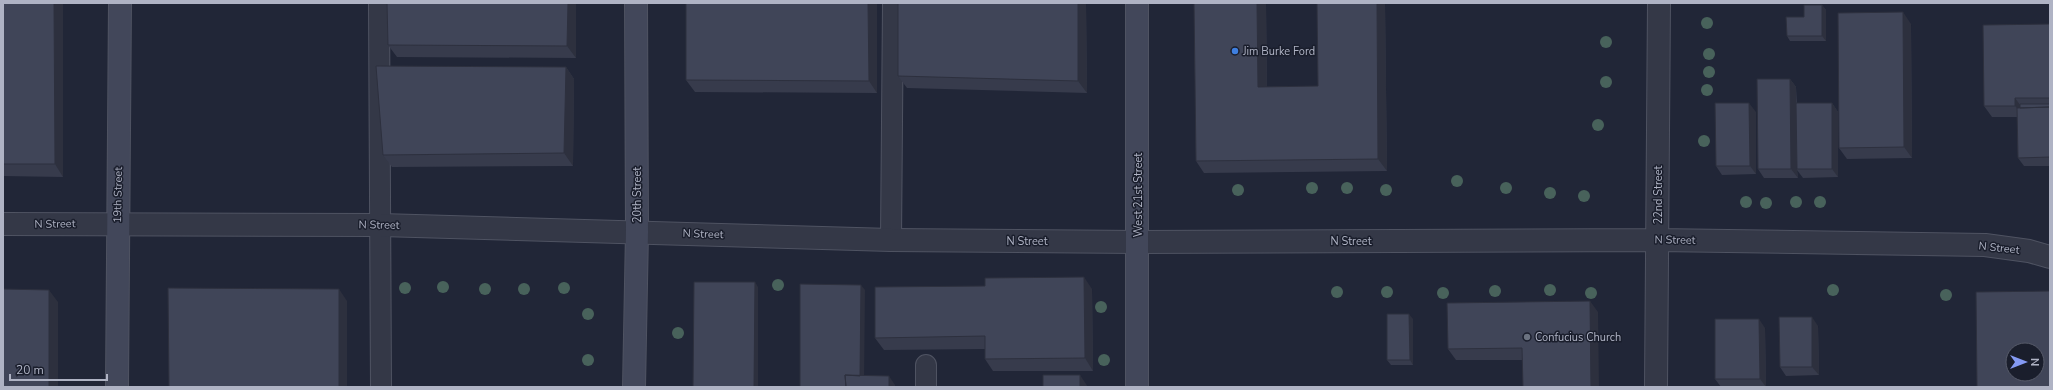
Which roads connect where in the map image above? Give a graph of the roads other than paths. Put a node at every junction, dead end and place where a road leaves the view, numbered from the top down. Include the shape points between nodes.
1 (120, 3) edge
2 (379, 3) edge
3 (636, 3) edge
4 (893, 3) edge
5 (1137, 3) edge
6 (1659, 3) edge
7 (117, 223) junction
8 (3, 224) edge
9 (381, 225) junction
10 (637, 232) junction
11 (891, 240) junction
12 (1658, 240) junction
13 (1138, 242) junction
14 (2050, 257) edge
15 (926, 365) dead end
16 (117, 387) edge
17 (381, 387) edge
18 (634, 387) edge
19 (926, 387) edge
20 (1137, 387) edge
21 (1656, 387) edge

1 - 7 street, 19th Street
2 - 9 lane
3 - 10 street, 20th Street
4 - 11 lane
5 - 13 street, West 21st Street
6 - 12 street, 22nd Street
7 - 8 street, N Street
7 - 9 street, N Street
7 - 16 street, 19th Street
9 - 10 street, N Street
9 - 17 lane
10 - 11 street, N Street
10 - 18 street, 20th Street
11 - 13 street, N Street
12 - 13 street, N Street
12 - 14 street, N Street via 1985,245 2029,251
12 - 21 street, 22nd Street
13 - 20 street, West 21st Street
15 - 19 lane

